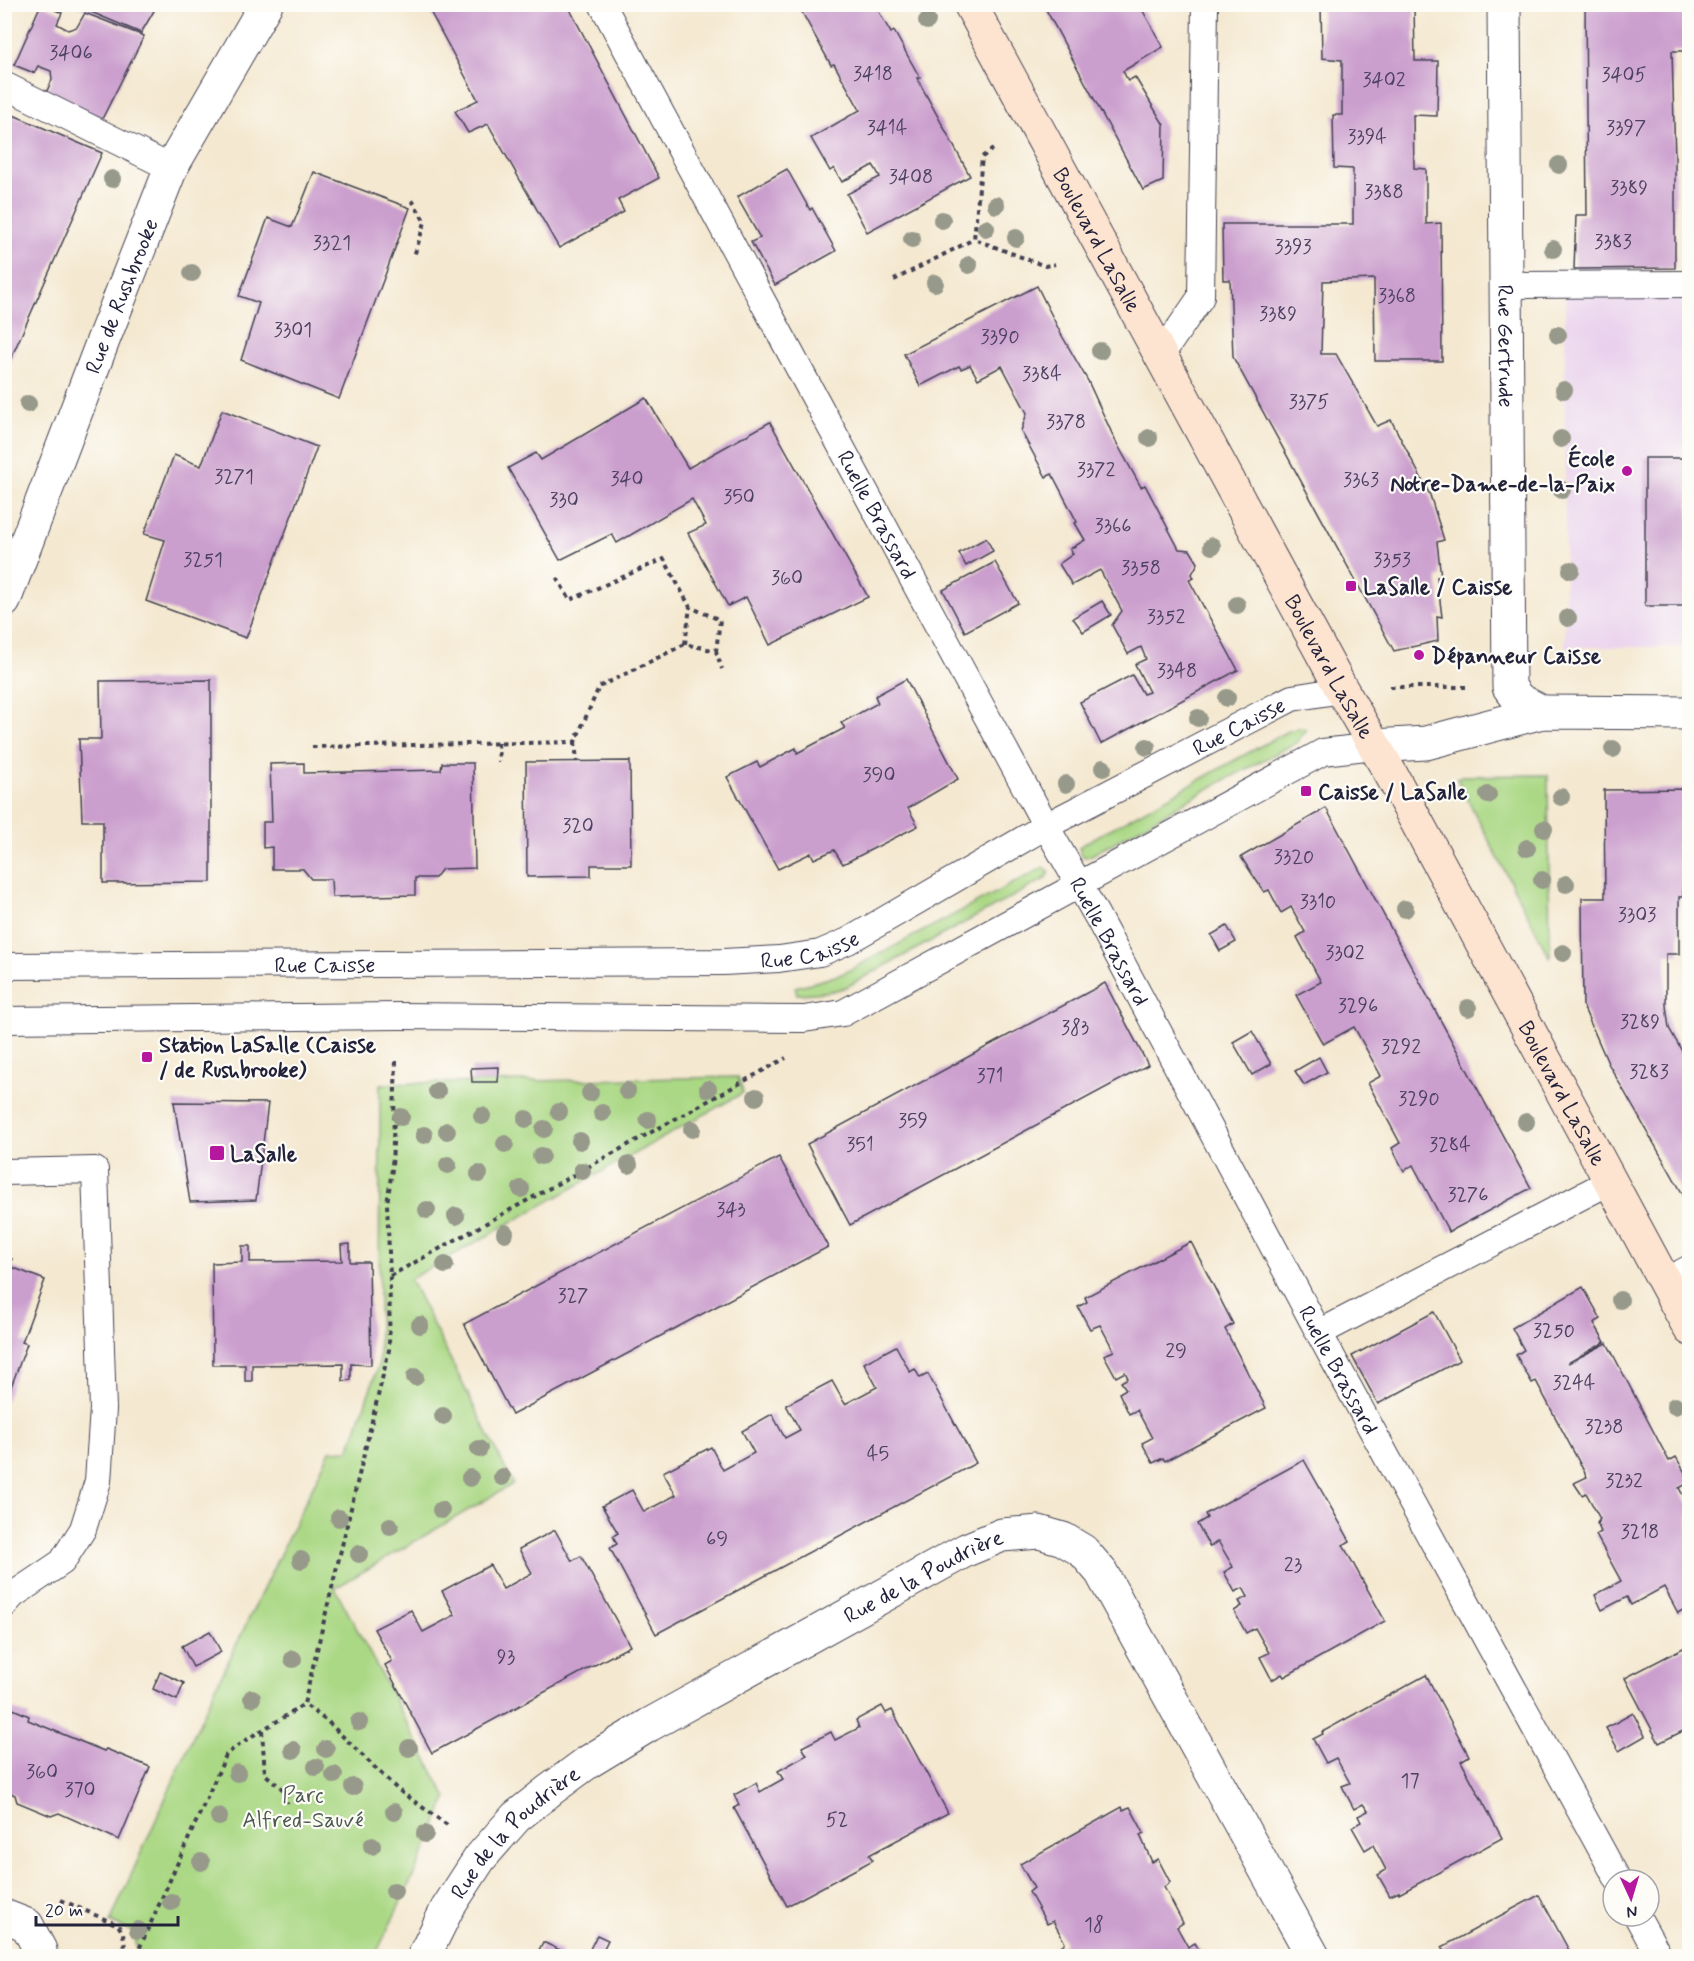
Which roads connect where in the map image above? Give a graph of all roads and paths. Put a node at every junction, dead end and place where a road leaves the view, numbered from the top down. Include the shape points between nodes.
1 (266, 4) edge
2 (602, 4) edge
3 (970, 4) edge
4 (1205, 4) edge
5 (1504, 4) edge
6 (4, 85) edge
7 (993, 149) dead end
8 (171, 168) junction
9 (412, 200) dead end
10 (974, 239) junction
11 (414, 256) dead end
12 (1055, 264) dead end
13 (894, 280) dead end
14 (1689, 284) edge
15 (1506, 285) junction
16 (1161, 354) junction
17 (557, 578) dead end
18 (4, 601) edge
19 (690, 607) junction
20 (685, 644) junction
21 (716, 651) junction
22 (722, 669) dead end
23 (1509, 687) junction
24 (1342, 690) junction
25 (1542, 712) junction
26 (1689, 713) edge
27 (575, 742) junction
28 (498, 743) junction
29 (1374, 746) junction
30 (312, 747) dead end
31 (499, 762) dead end
32 (577, 762) dead end
33 (1046, 826) junction
34 (1080, 885) junction
35 (4, 966) edge
36 (4, 1020) edge
37 (787, 1058) dead end
38 (396, 1062) dead end
39 (4, 1172) edge
40 (1609, 1182) junction
41 (1677, 1275) edge
42 (390, 1276) junction
43 (1689, 1329) edge
44 (1319, 1333) junction
45 (4, 1605) edge
46 (304, 1704) junction
47 (262, 1731) junction
48 (287, 1803) dead end
49 (450, 1827) dead end
50 (1611, 1868) edge
51 (4, 1916) edge
52 (110, 1922) dead end
53 (1644, 1928) edge
54 (40, 1956) edge
55 (126, 1956) edge
56 (136, 1956) edge
57 (424, 1956) edge
58 (1313, 1956) edge
59 (1659, 1956) edge

1 - 8 street, Rue de Rushbrooke
2 - 33 lane, Ruelle Brassard
3 - 16 main road, Boulevard LaSalle
4 - 16 lane via 1201,297
5 - 15 street, Rue Gertrude
6 - 8 lane
7 - 10 path via 982,157
8 - 18 street, Rue de Rushbrooke
9 - 11 path via 424,222
10 - 12 path via 1045,266
10 - 13 path
14 - 15 lane
15 - 23 street, Rue Gertrude
16 - 24 main road, Boulevard LaSalle
17 - 19 path via 570,600 663,559
19 - 20 path
19 - 21 path via 720,620
20 - 21 path
20 - 27 path via 599,687
21 - 22 path
23 - 24 path
23 - 25 street via 1519,700
24 - 29 main road, Boulevard LaSalle
24 - 33 lane, Rue Caisse via 1292,698
25 - 26 street
25 - 29 street via 1426,743
27 - 28 path
27 - 32 path
28 - 30 path
28 - 31 path
29 - 34 lane via 1323,752
29 - 40 main road, Boulevard LaSalle
33 - 34 lane, Ruelle Brassard
33 - 35 lane, Rue Caisse via 820,954 723,962
34 - 36 lane via 843,1013 804,1019 398,1016
34 - 44 lane, Ruelle Brassard
37 - 42 path
38 - 42 path via 387,1204
39 - 45 lane via 94,1170 103,1409 98,1481 83,1529 62,1562
40 - 41 main road, Boulevard LaSalle
40 - 44 lane
41 - 43 main road, Boulevard LaSalle
42 - 46 path via 389,1350
44 - 50 lane, Ruelle Brassard
46 - 47 path
46 - 49 path via 397,1788
47 - 48 path via 265,1774 288,1794
47 - 56 path via 240,1742 226,1755
51 - 54 street via 27,1925
52 - 55 path via 123,1933
53 - 59 lane
57 - 58 street, Rue de la Poudrière via 447,1909 480,1858 516,1816 588,1762 966,1550 1002,1535 1039,1532 1063,1539 1083,1551 1101,1572

